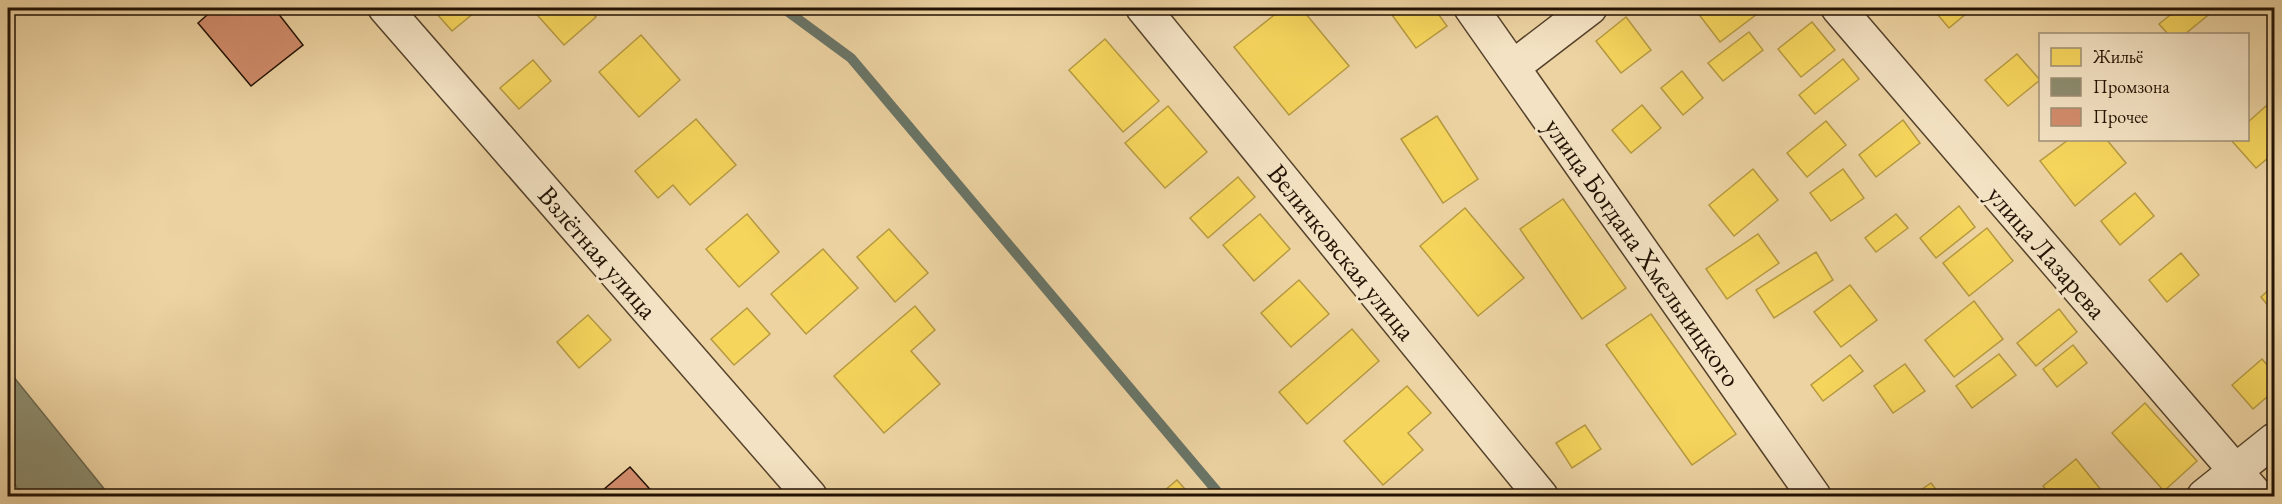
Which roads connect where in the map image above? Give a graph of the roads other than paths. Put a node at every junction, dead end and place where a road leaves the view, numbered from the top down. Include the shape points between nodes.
1 (386, 8) edge
2 (1143, 8) edge
3 (1471, 8) edge
4 (1590, 8) edge
5 (1838, 8) edge
6 (1513, 67) junction
7 (2274, 440) edge
8 (2234, 471) junction
9 (810, 496) edge
10 (1541, 496) edge
11 (1814, 496) edge
12 (2204, 496) edge
13 (2257, 496) edge

1 - 9 street, Взлётная улица
2 - 10 street, Величковская улица
3 - 6 street, улица Богдана Хмельницкого
4 - 6 street
5 - 8 street, улица Лазарева
6 - 11 street, улица Богдана Хмельницкого
7 - 8 street
8 - 12 street
8 - 13 street, улица Лазарева

